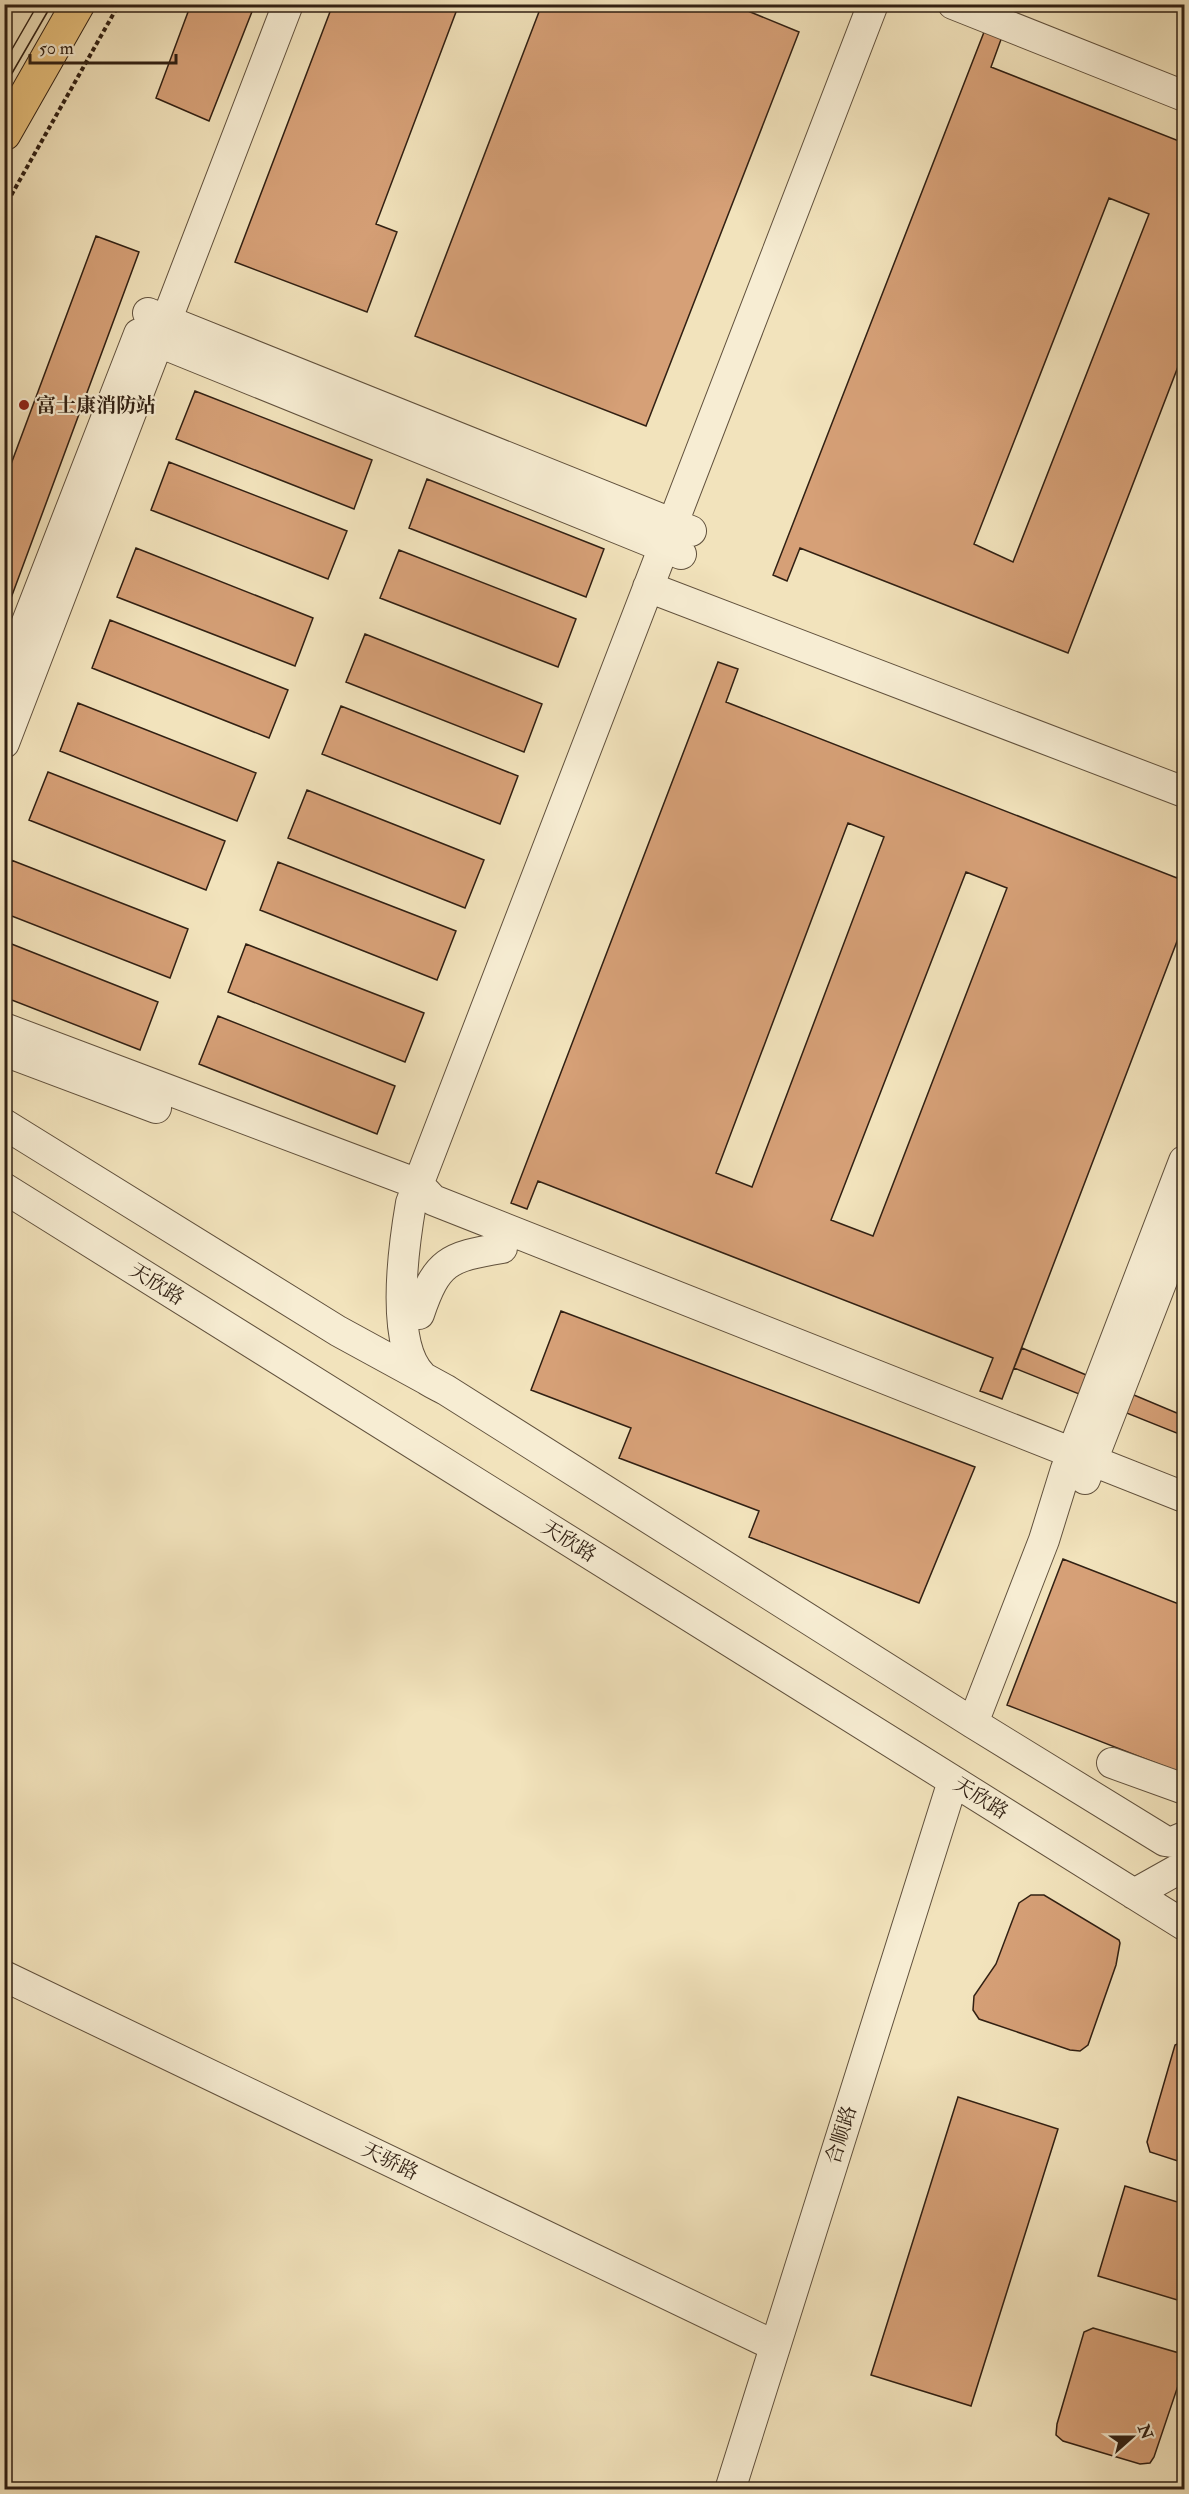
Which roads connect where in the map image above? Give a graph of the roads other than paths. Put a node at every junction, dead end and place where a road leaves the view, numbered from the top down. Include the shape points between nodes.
1 (78, 4) edge
2 (268, 4) edge
3 (288, 4) edge
4 (873, 4) edge
5 (894, 4) edge
6 (953, 4) edge
7 (1009, 4) edge
8 (1185, 74) edge
9 (1185, 96) edge
10 (4, 134) edge
11 (153, 327) junction
12 (677, 539) junction
13 (657, 591) junction
14 (4, 681) edge
15 (4, 743) edge
16 (1185, 792) edge
17 (4, 1028) edge
18 (4, 1051) edge
19 (4, 1124) edge
20 (1185, 1161) edge
21 (4, 1188) edge
22 (422, 1201) junction
23 (1185, 1224) edge
24 (502, 1248) junction
25 (419, 1314) junction
26 (446, 1390) junction
27 (1079, 1465) junction
28 (1185, 1497) edge
29 (1185, 1516) edge
30 (973, 1723) junction
31 (1112, 1763) dead end
32 (953, 1781) junction
33 (1185, 1789) edge
34 (1185, 1837) edge
35 (1185, 1866) edge
36 (1134, 1894) junction
37 (1185, 1925) edge
38 (4, 1976) edge
39 (775, 2346) junction
40 (730, 2490) edge

1 - 10 main road
2 - 11 street
3 - 11 street
4 - 12 street
5 - 12 street
6 - 9 street
7 - 8 street
11 - 12 street
11 - 14 street
11 - 15 street
12 - 13 street
13 - 16 street
13 - 22 street
17 - 22 street
18 - 22 street
19 - 26 street via 338,1331
20 - 27 street
21 - 32 street, 天欣路
22 - 24 street
22 - 25 street
22 - 26 street via 402,1269 406,1340 412,1361 422,1376
22 - 27 street
23 - 27 street
24 - 25 street via 454,1258 438,1271
24 - 27 street
25 - 26 street via 432,1367
26 - 30 street
27 - 28 street
27 - 29 street
27 - 30 street via 1044,1540
30 - 34 street via 1165,1841
31 - 33 street
32 - 36 street, 天欣路
32 - 39 street, 合顺路
35 - 36 street
36 - 37 street, 天欣路
38 - 39 street, 天骄路
39 - 40 street, 合顺路

